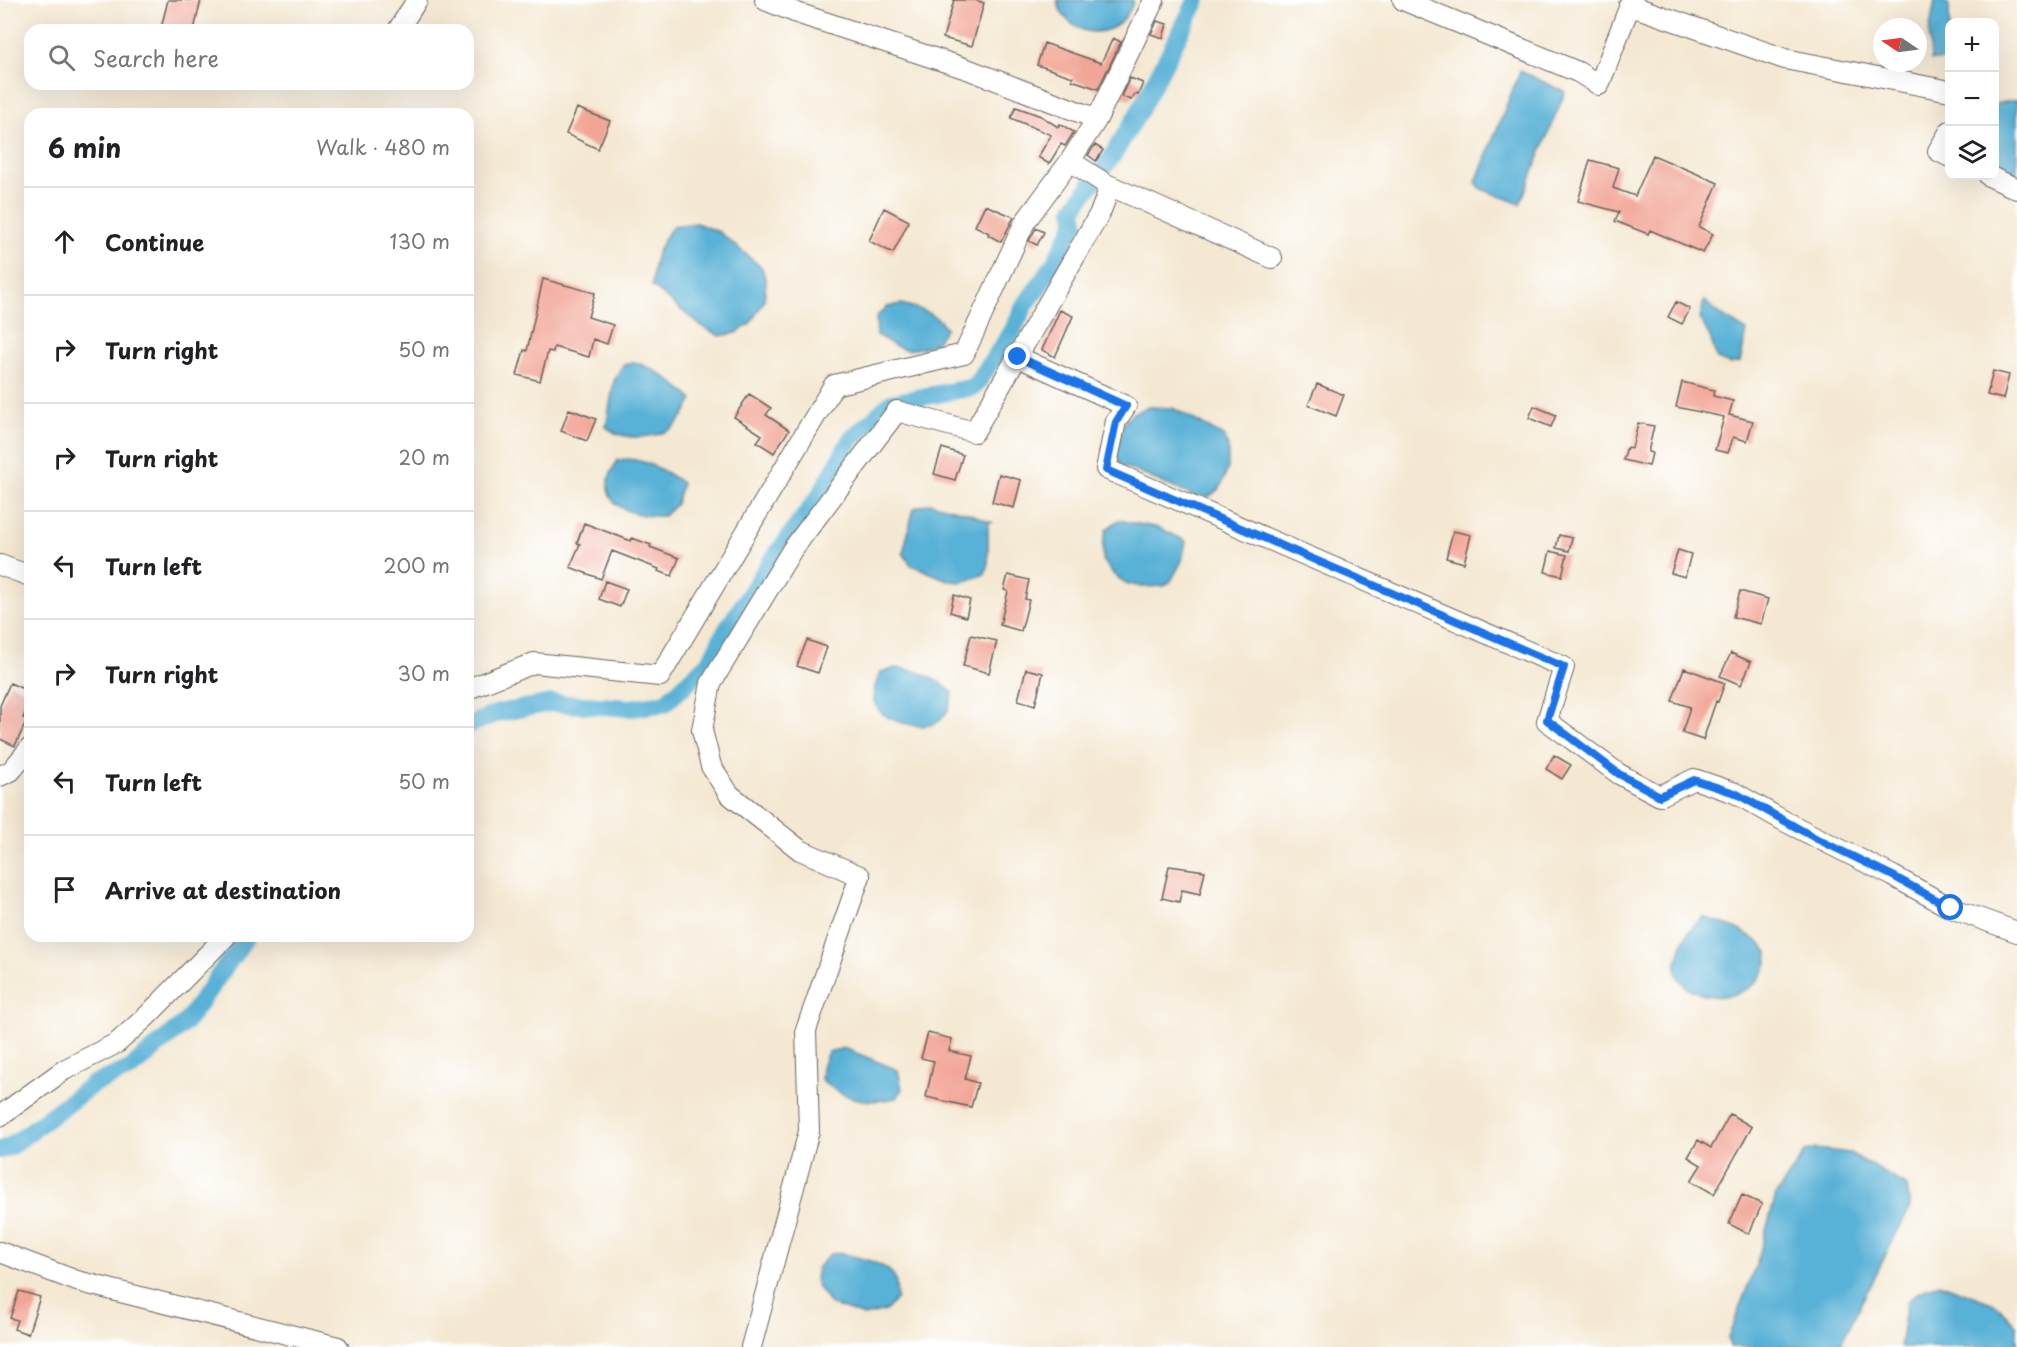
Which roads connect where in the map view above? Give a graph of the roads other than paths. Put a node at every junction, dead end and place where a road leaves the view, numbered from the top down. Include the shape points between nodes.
1 (417, 0) edge
2 (765, 0) edge
3 (1154, 0) edge
4 (1403, 0) edge
5 (1630, 2) edge
6 (402, 24) edge
7 (1945, 90) edge
8 (1097, 119) junction
9 (1945, 140) edge
10 (1945, 155) edge
11 (1072, 163) junction
12 (1998, 180) edge
13 (1106, 184) junction
14 (2017, 189) edge
15 (1272, 258) dead end
16 (1018, 357) junction
17 (0, 565) edge
18 (24, 574) edge
19 (474, 687) edge
20 (24, 755) edge
21 (0, 776) edge
22 (2017, 932) edge
23 (220, 942) edge
24 (0, 1116) edge
25 (0, 1252) edge
26 (338, 1347) edge
27 (751, 1347) edge

1 - 6 street
2 - 8 street via 967,69
3 - 8 street
4 - 5 street via 1578,72 1599,85
5 - 7 street via 1785,59
8 - 11 street
9 - 10 street via 1938,152
11 - 13 street
11 - 19 street via 1025,222 964,354 834,385 660,676 534,663
12 - 14 street
13 - 15 street
13 - 16 street via 1107,195 1100,213
16 - 22 street via 1126,406 1116,422 1106,470 1564,667 1547,720 1619,774 1660,796 1694,780 1735,793 1951,908
16 - 27 street via 974,432 897,411 792,550 711,682 702,730 711,766 729,794 800,850 860,876 806,1030 809,1131
17 - 18 street
20 - 21 street
23 - 24 street via 117,1043 64,1070
25 - 26 street via 77,1281

